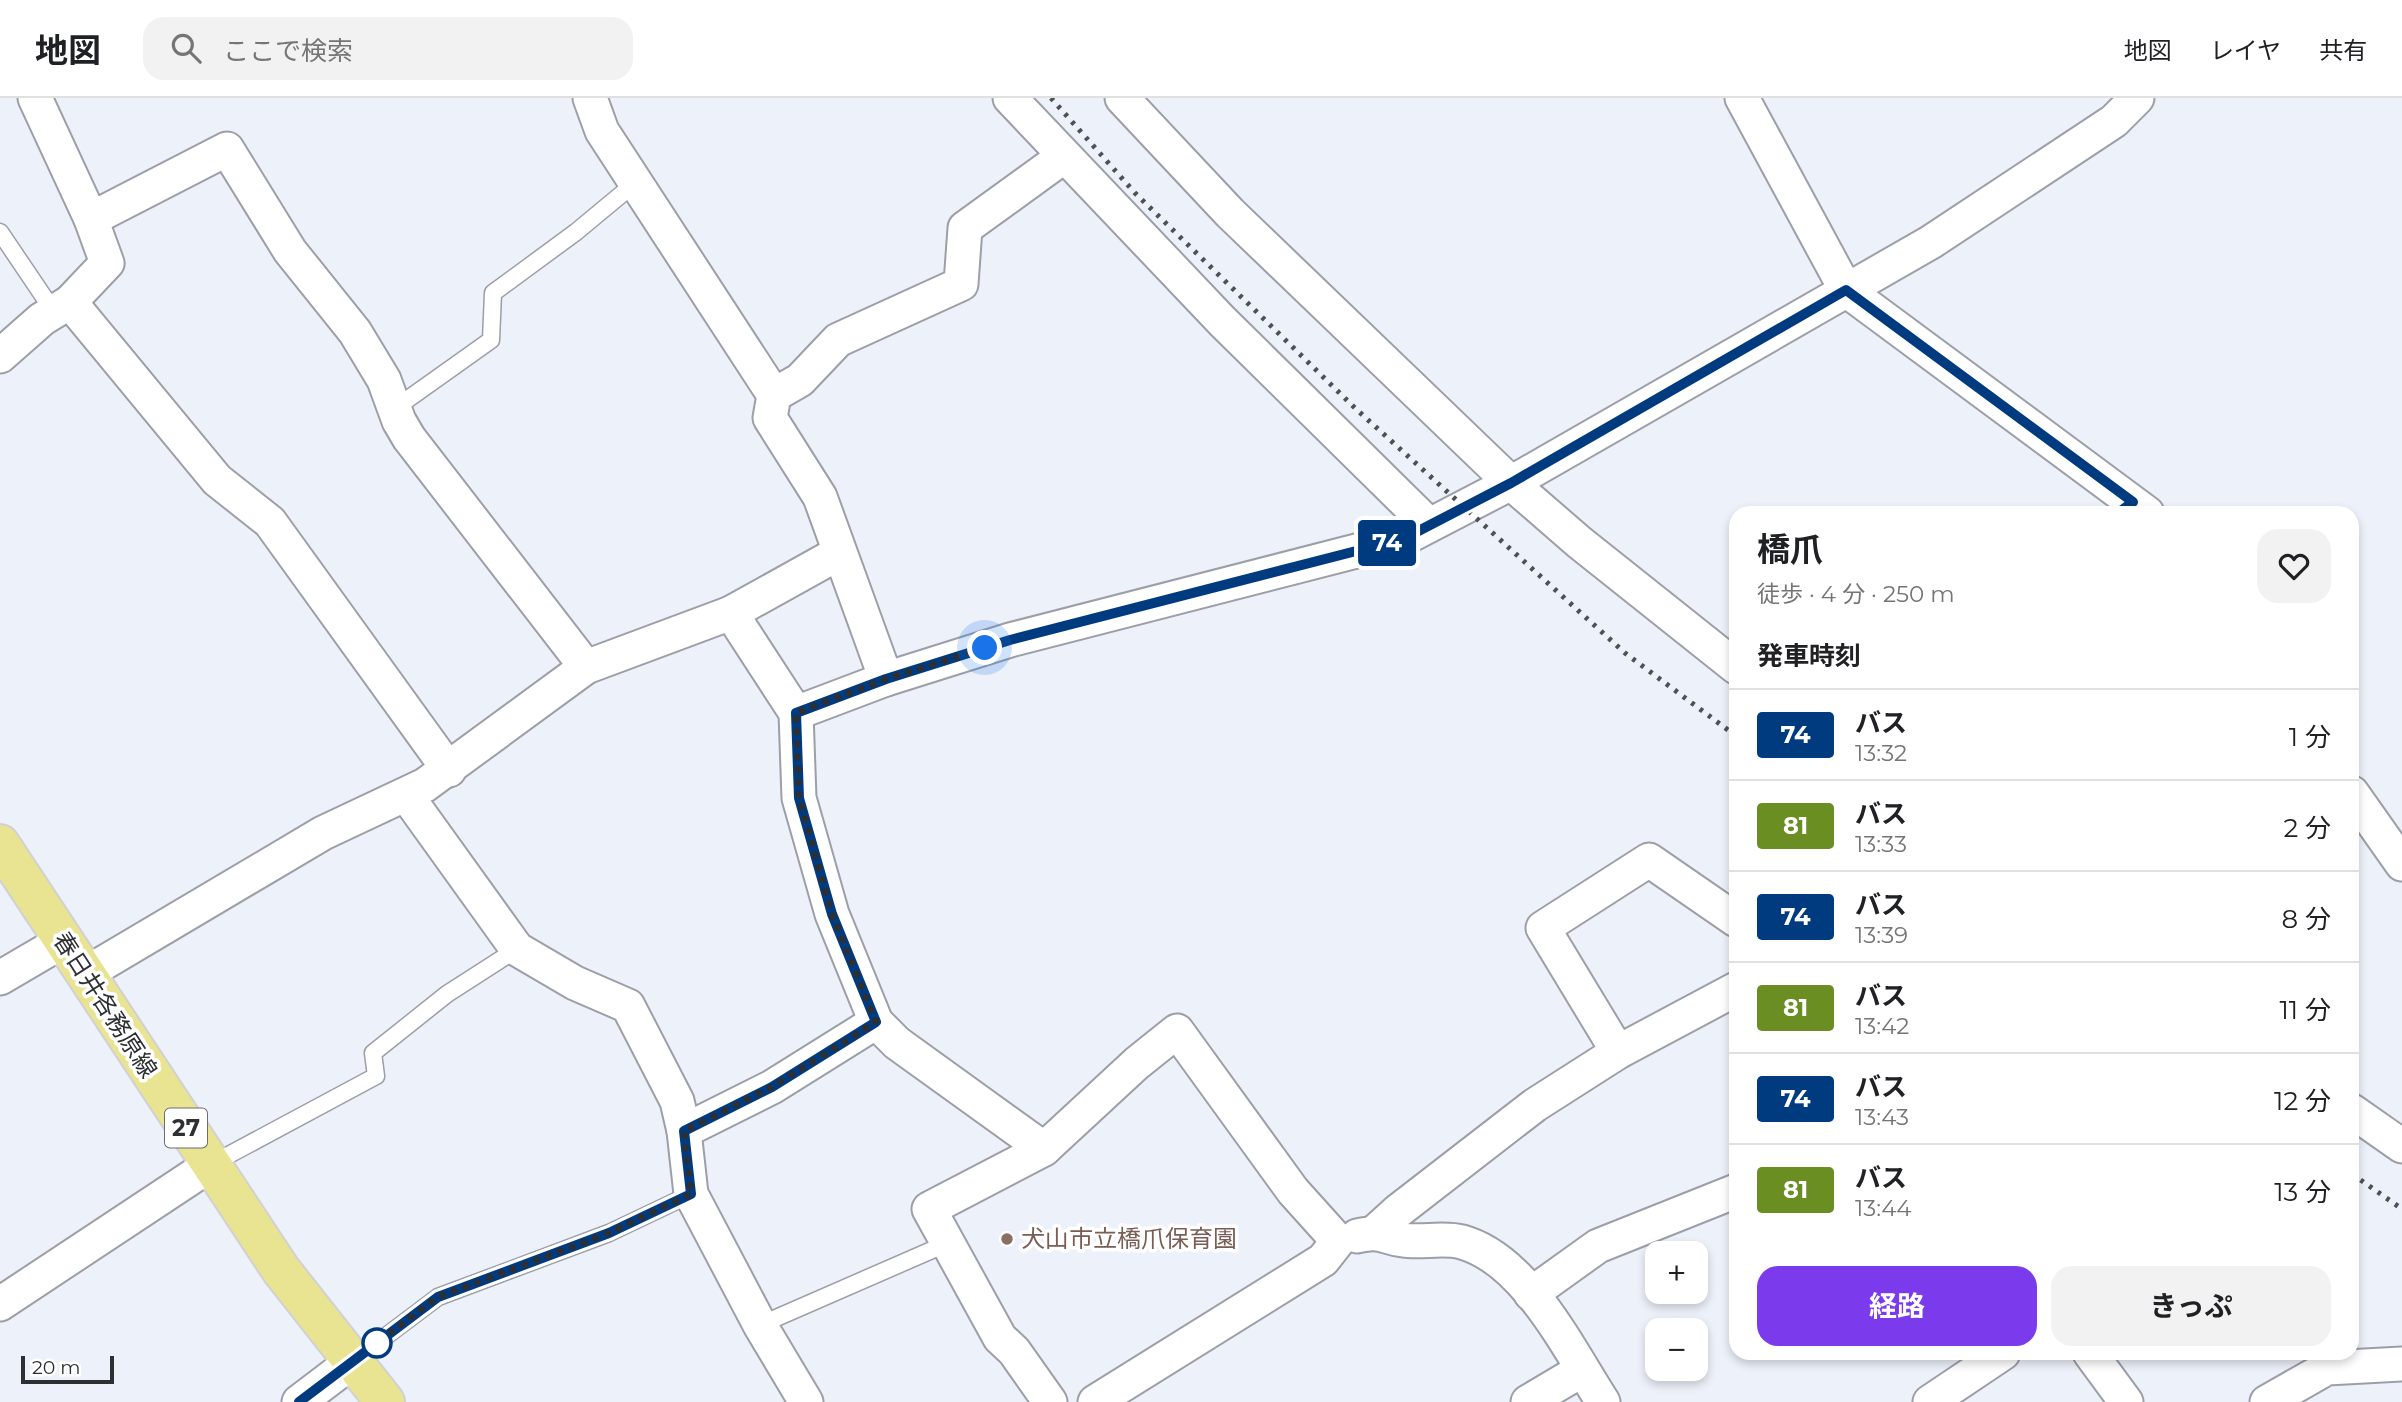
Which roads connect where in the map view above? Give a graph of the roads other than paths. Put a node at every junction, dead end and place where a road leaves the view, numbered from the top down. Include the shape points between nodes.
1 (35, 98) edge
2 (590, 98) edge
3 (1010, 98) edge
4 (1122, 98) edge
5 (1742, 98) edge
6 (2137, 98) edge
7 (1063, 158) junction
8 (635, 183) junction
9 (91, 219) junction
10 (0, 232) edge
11 (1846, 290) junction
12 (62, 307) junction
13 (0, 356) edge
14 (775, 396) junction
15 (394, 409) junction
16 (1511, 483) junction
17 (2129, 506) edge
18 (1429, 526) junction
19 (839, 554) junction
20 (731, 612) junction
21 (1729, 661) edge
22 (586, 667) junction
23 (886, 679) junction
24 (796, 713) junction
25 (449, 770) junction
26 (407, 796) junction
27 (2359, 803) edge
28 (0, 844) edge
29 (2402, 864) edge
30 (1729, 915) edge
31 (63, 941) junction
32 (517, 949) junction
33 (85, 974) junction
34 (0, 978) edge
35 (1729, 993) edge
36 (876, 1022) junction
37 (1618, 1052) junction
38 (2359, 1116) edge
39 (684, 1131) junction
40 (2402, 1146) edge
41 (1044, 1149) junction
42 (210, 1165) junction
43 (691, 1194) junction
44 (1729, 1194) edge
45 (1376, 1231) junction
46 (1338, 1241) junction
47 (948, 1243) junction
48 (1531, 1294) junction
49 (0, 1304) edge
50 (760, 1325) junction
51 (1993, 1360) edge
52 (2095, 1360) edge
53 (2323, 1360) edge
54 (353, 1361) junction
55 (2402, 1364) edge
56 (1582, 1370) junction
57 (299, 1402) edge
58 (385, 1402) edge
59 (806, 1402) edge
60 (1050, 1402) edge
61 (1095, 1402) edge
62 (1528, 1402) edge
63 (1604, 1402) edge
64 (1930, 1402) edge
65 (2126, 1402) edge
66 (2267, 1402) edge

1 - 9 street
2 - 8 street via 602,131 629,167
3 - 7 street
4 - 16 street via 1230,213
5 - 11 street
6 - 11 street via 2114,121 1931,242
7 - 14 street via 965,228 961,285 838,340 800,380
7 - 18 street
8 - 14 street
8 - 15 lane via 493,293 491,340
9 - 12 street via 107,263
9 - 15 street via 227,149 290,251 355,332 384,380
10 - 12 lane
11 - 16 street
11 - 17 street
12 - 13 street
12 - 25 street via 217,480 270,522
14 - 19 street via 770,418 820,497
15 - 22 street via 409,438
16 - 18 street
16 - 21 street
18 - 23 street via 1403,539 1036,633
19 - 20 street
19 - 23 street
20 - 22 street
20 - 24 street
22 - 25 street
23 - 24 street
24 - 36 street via 799,798 832,914
25 - 26 street
26 - 32 street
26 - 33 street via 323,833
27 - 29 street
28 - 31 main road, 春日井各務原線 / 27
30 - 37 street via 1649,860 1543,928
31 - 33 main road, 春日井各務原線 / 27
31 - 34 street
32 - 39 street via 575,983 628,1006 677,1101
32 - 42 lane via 447,995 373,1053 376,1076
33 - 42 main road, 春日井各務原線 / 27
35 - 37 street
36 - 39 street via 772,1087
36 - 41 street via 908,1051
37 - 45 street via 1535,1105
38 - 40 street
39 - 43 street
41 - 46 street via 1177,1031 1293,1191
41 - 47 street via 929,1209
42 - 49 street
42 - 54 main road, 春日井各務原線 / 27 via 281,1270
43 - 50 street
43 - 54 lane via 609,1233 438,1297
44 - 48 street via 1598,1247
45 - 46 street
45 - 48 street via 1402,1240 1459,1241 1481,1249 1513,1270
46 - 61 street via 1323,1260
47 - 50 lane
47 - 60 street via 1000,1338
48 - 56 street
50 - 59 street
51 - 64 street
52 - 65 street
53 - 55 street
53 - 66 street
54 - 57 street
54 - 58 main road, 春日井各務原線 / 27
56 - 62 street
56 - 63 street

